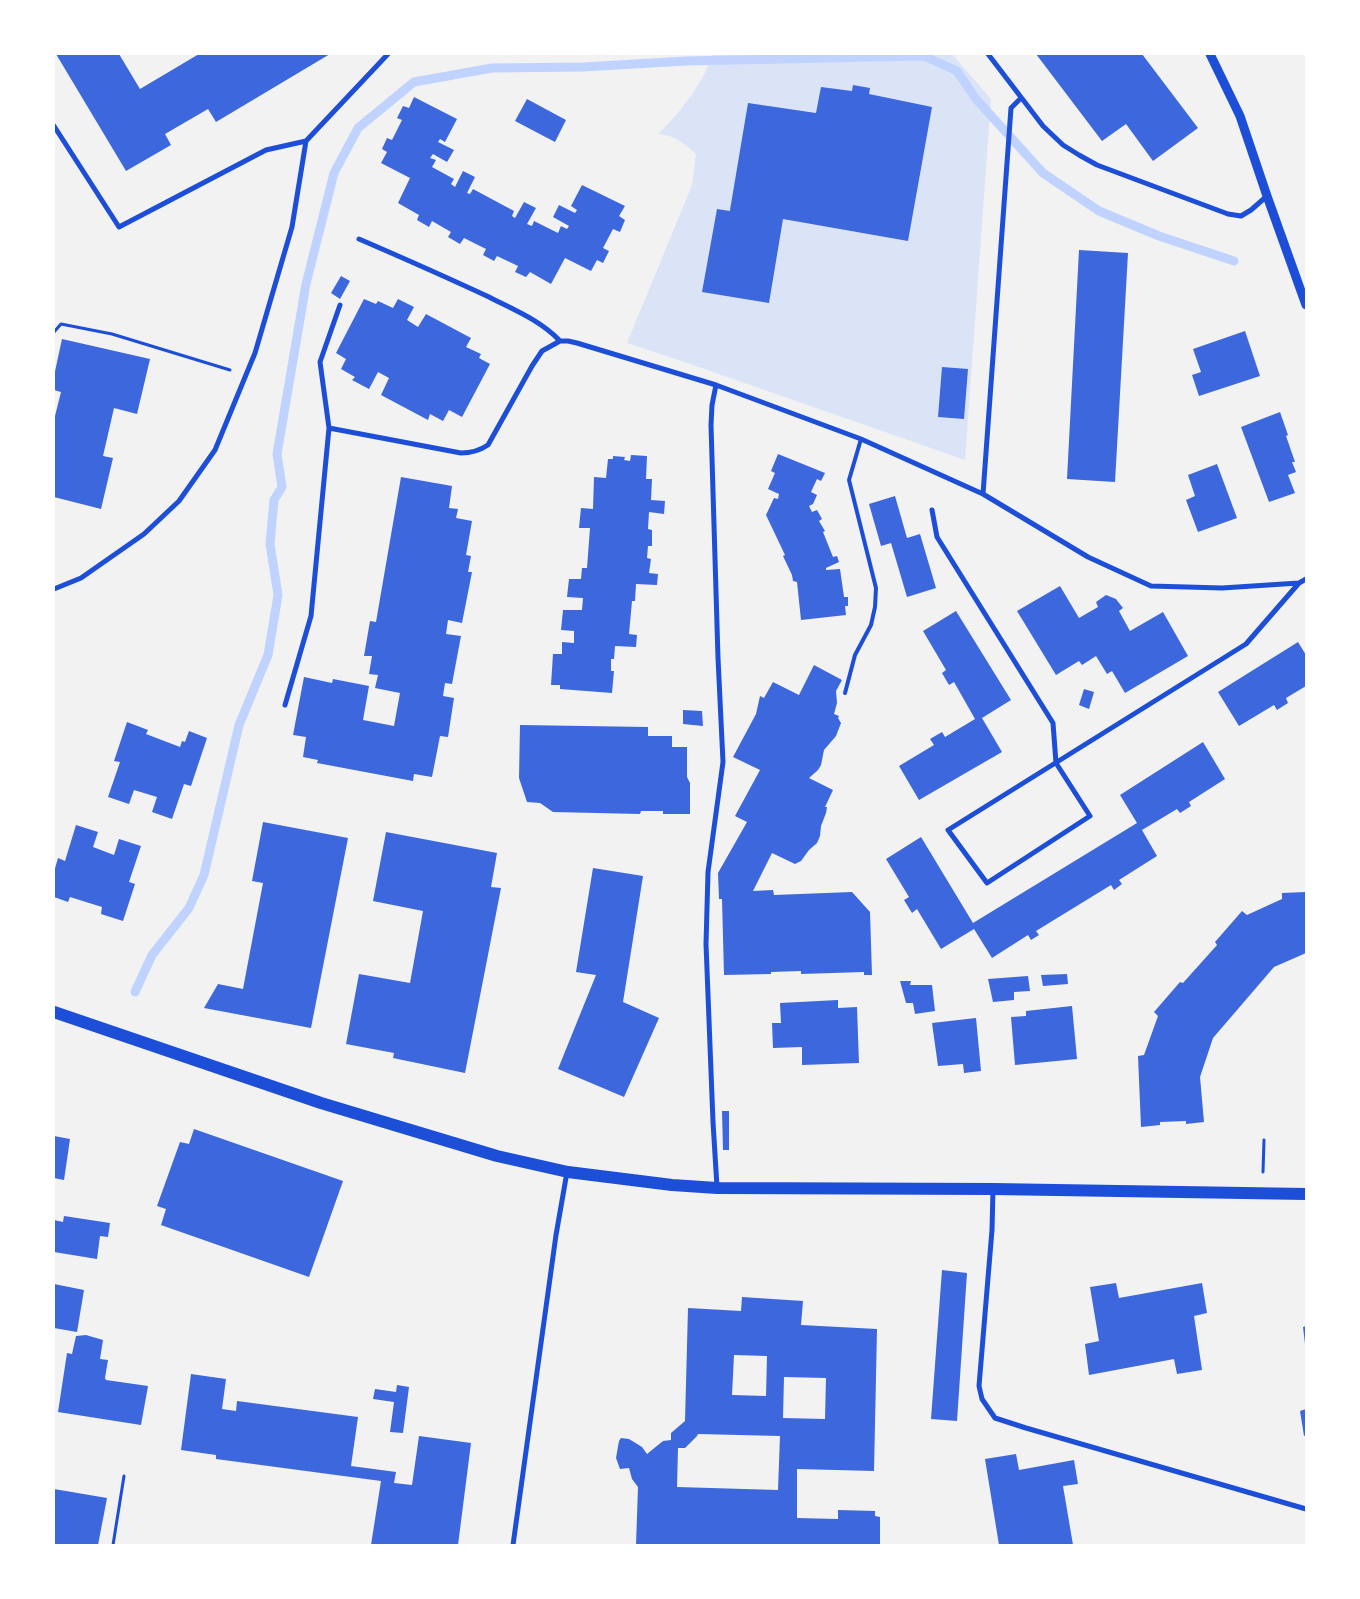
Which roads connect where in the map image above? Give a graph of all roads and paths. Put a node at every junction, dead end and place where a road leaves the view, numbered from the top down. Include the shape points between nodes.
1 (388, 54) edge
2 (988, 54) edge
3 (1210, 54) edge
4 (1022, 98) junction
5 (54, 126) edge
6 (306, 141) junction
7 (1267, 196) junction
8 (359, 239) dead end
9 (1306, 305) edge
10 (340, 306) dead end
11 (54, 332) edge
12 (560, 341) junction
13 (246, 375) junction
14 (716, 385) junction
15 (329, 428) junction
16 (861, 439) junction
17 (983, 494) junction
18 (932, 510) dead end
19 (1306, 579) edge
20 (1299, 583) junction
21 (54, 589) edge
22 (845, 693) dead end
23 (285, 705) dead end
24 (1056, 763) junction
25 (54, 1012) edge
26 (1264, 1140) dead end
27 (1264, 1151) dead end
28 (568, 1172) junction
29 (717, 1188) junction
30 (993, 1189) junction
31 (1306, 1194) edge
32 (124, 1476) dead end
33 (1306, 1509) edge
34 (113, 1545) edge
35 (513, 1545) edge

1 - 6 street
2 - 4 street
3 - 7 street via 1240,116
4 - 7 street via 1043,126 1063,145 1097,165 1228,214 1241,216
4 - 17 street via 1011,108
5 - 6 street via 119,227 266,150
6 - 13 street via 292,227
7 - 9 street
8 - 12 street via 536,320
10 - 15 street via 320,362
11 - 13 path via 61,324 112,334
12 - 14 street via 577,343
12 - 15 street via 542,352 488,445 480,450 461,453
13 - 21 street via 215,450 179,501 144,534 81,578
14 - 16 street
14 - 29 street via 711,425 723,762 708,872 706,944
15 - 23 street via 311,616
16 - 17 street
16 - 22 lane via 849,480 876,588 875,607 871,625 855,655
17 - 20 street via 1088,557 1151,586 1222,588
18 - 24 street via 937,537 1053,722
19 - 20 street
20 - 24 street via 1246,644
24 - 24 street via 1090,816 987,883 948,830
25 - 28 main road via 320,1103 497,1156
26 - 27 path
28 - 29 main road
28 - 35 street via 556,1235
29 - 30 main road
30 - 31 main road
30 - 33 street via 979,1386 982,1399 996,1418
32 - 34 path

